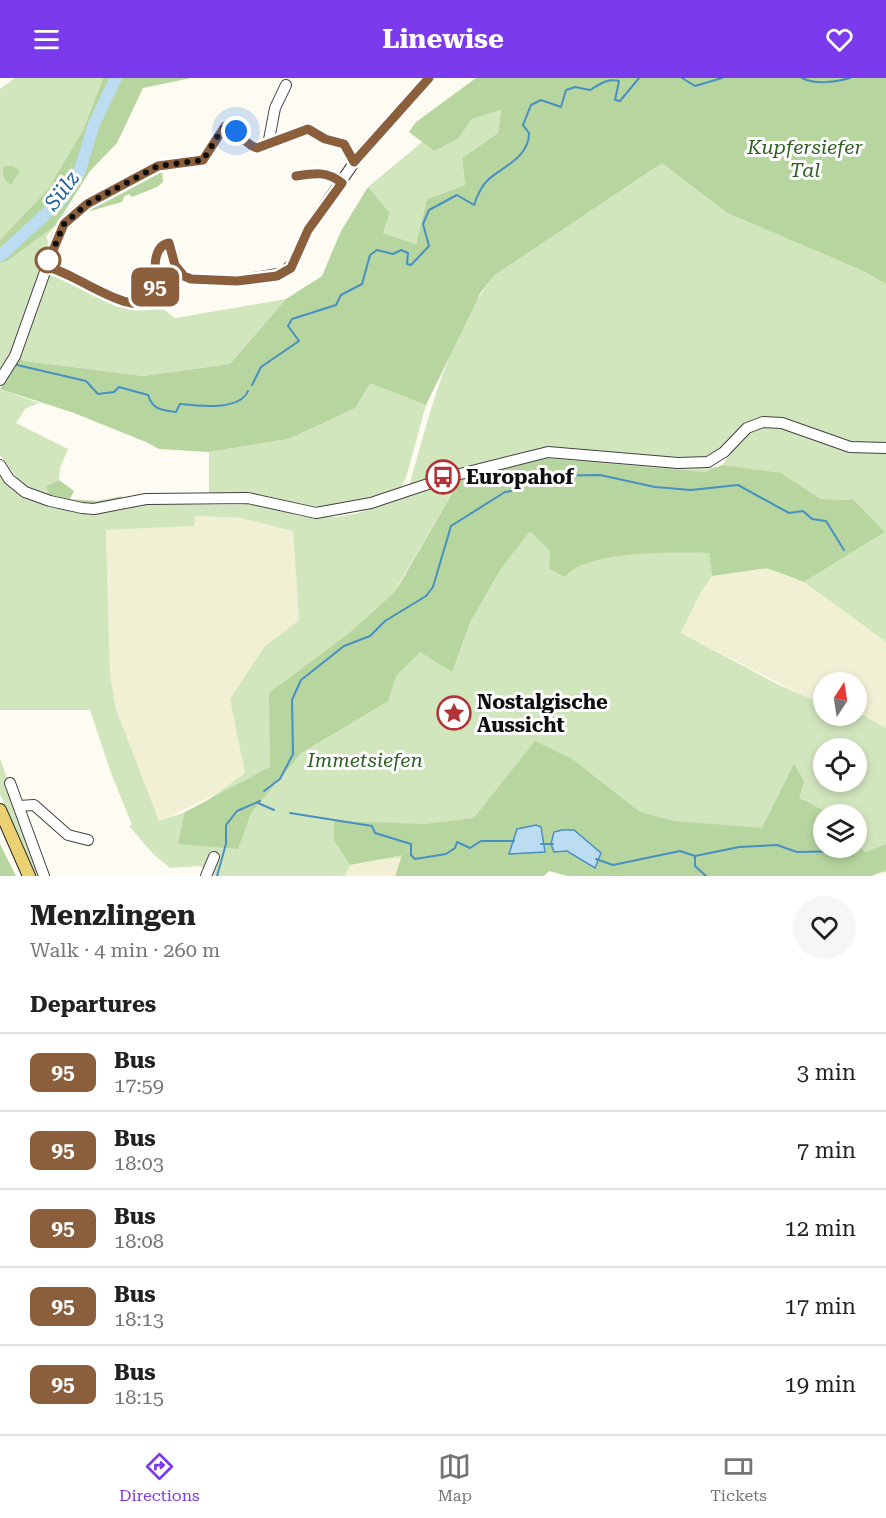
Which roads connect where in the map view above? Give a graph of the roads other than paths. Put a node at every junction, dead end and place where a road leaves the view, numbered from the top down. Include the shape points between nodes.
1 (429, 78) edge
2 (286, 85) dead end
3 (268, 145) junction
4 (354, 162) junction
5 (296, 176) dead end
6 (342, 183) junction
7 (46, 267) junction
8 (0, 380) edge
9 (886, 448) edge
10 (0, 465) edge
11 (10, 783) dead end
12 (20, 806) junction
13 (0, 812) edge
14 (88, 840) dead end
15 (214, 857) dead end
16 (29, 876) edge
17 (44, 876) edge
18 (206, 876) edge

1 - 4 street
2 - 3 street via 275,108
3 - 4 street via 308,129 344,144
3 - 7 street via 251,146 225,126 203,160 158,166 80,209 62,229
4 - 6 street
5 - 6 street via 331,174
6 - 7 street via 308,230 291,268 277,276 237,281 191,279 179,271 169,243 165,243 156,259 156,298 145,303 109,297 73,276
7 - 8 street via 11,367
9 - 10 street via 850,447 782,423 763,422 747,428 708,462 548,452 444,478 371,503 316,513 248,498 146,499 82,508 25,492
11 - 12 street
12 - 14 street via 34,805 68,835
12 - 17 street
13 - 16 main road
15 - 18 street

